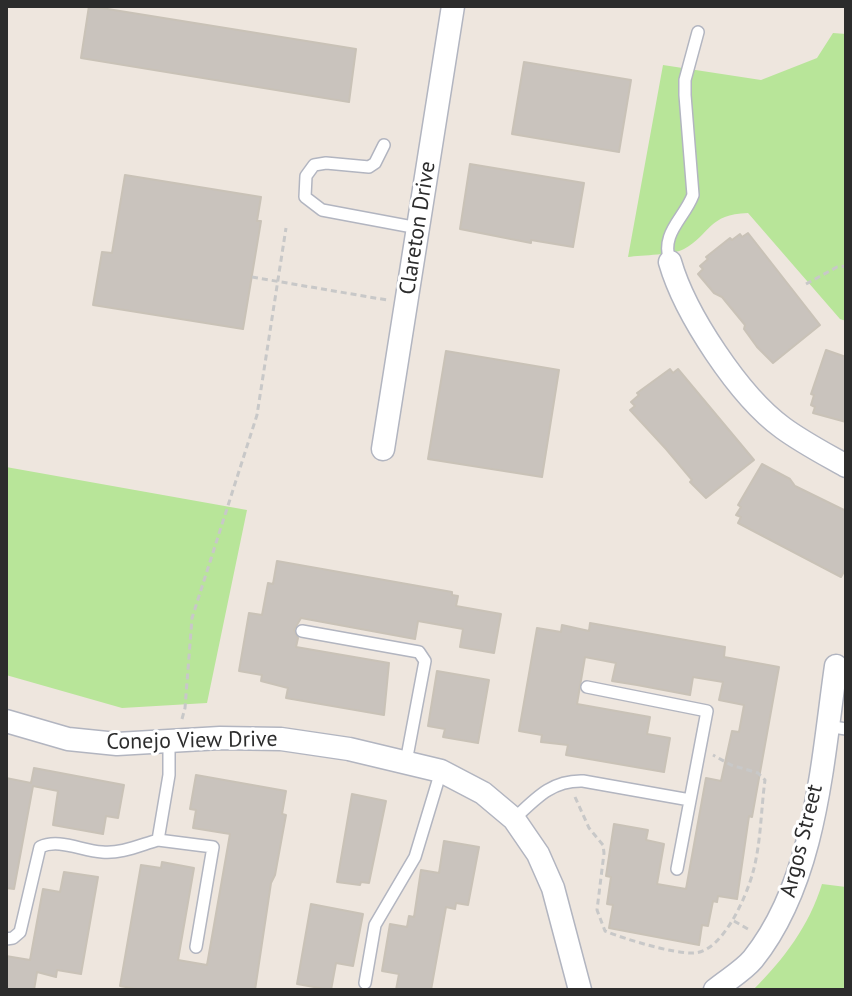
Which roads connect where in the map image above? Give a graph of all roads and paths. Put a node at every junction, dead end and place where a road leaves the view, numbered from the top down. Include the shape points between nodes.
1 (453, 6) edge
2 (698, 32) dead end
3 (384, 145) dead end
4 (286, 228) dead end
5 (418, 228) junction
6 (670, 262) joint
7 (846, 266) edge
8 (252, 277) dead end
9 (278, 281) junction
10 (806, 284) dead end
11 (406, 303) junction
12 (383, 449) dead end
13 (846, 466) edge
14 (302, 631) dead end
15 (836, 666) dead end
16 (587, 687) dead end
17 (6, 721) edge
18 (837, 728) edge
19 (175, 733) junction
20 (406, 762) junction
21 (441, 771) junction
22 (690, 800) junction
23 (514, 819) junction
24 (158, 840) junction
25 (677, 869) dead end
26 (733, 920) dead end
27 (748, 929) dead end
28 (6, 939) edge
29 (196, 947) dead end
30 (365, 983) dead end
31 (580, 990) edge
32 (715, 990) edge

1 - 5 street, Clareton Drive
2 - 6 lane via 685,80 693,195 669,232
3 - 5 lane via 369,167 314,165 303,189 305,197 322,210
4 - 9 path
5 - 11 street, Clareton Drive
6 - 13 street via 692,314 740,385 781,427
7 - 10 path
8 - 9 path
9 - 11 path
9 - 19 path via 257,415 192,618 185,708
11 - 12 street, Clareton Drive
14 - 20 lane via 419,652 425,661
15 - 18 street, Argos Street
16 - 22 lane via 707,711
17 - 19 street, Conejo View Drive via 68,739 117,744
18 - 32 street, Argos Street via 797,878 781,917 751,961
19 - 20 street, Conejo View Drive via 281,739
19 - 24 lane
20 - 21 street, Conejo View Drive
21 - 23 street, Conejo View Drive via 483,793
21 - 30 lane via 415,857 375,925
22 - 23 lane via 569,781 542,792
22 - 25 lane
23 - 31 street, Conejo View Drive via 553,888
24 - 28 lane via 103,853 50,843 40,847 20,932
24 - 29 lane via 213,847
26 - 27 path

